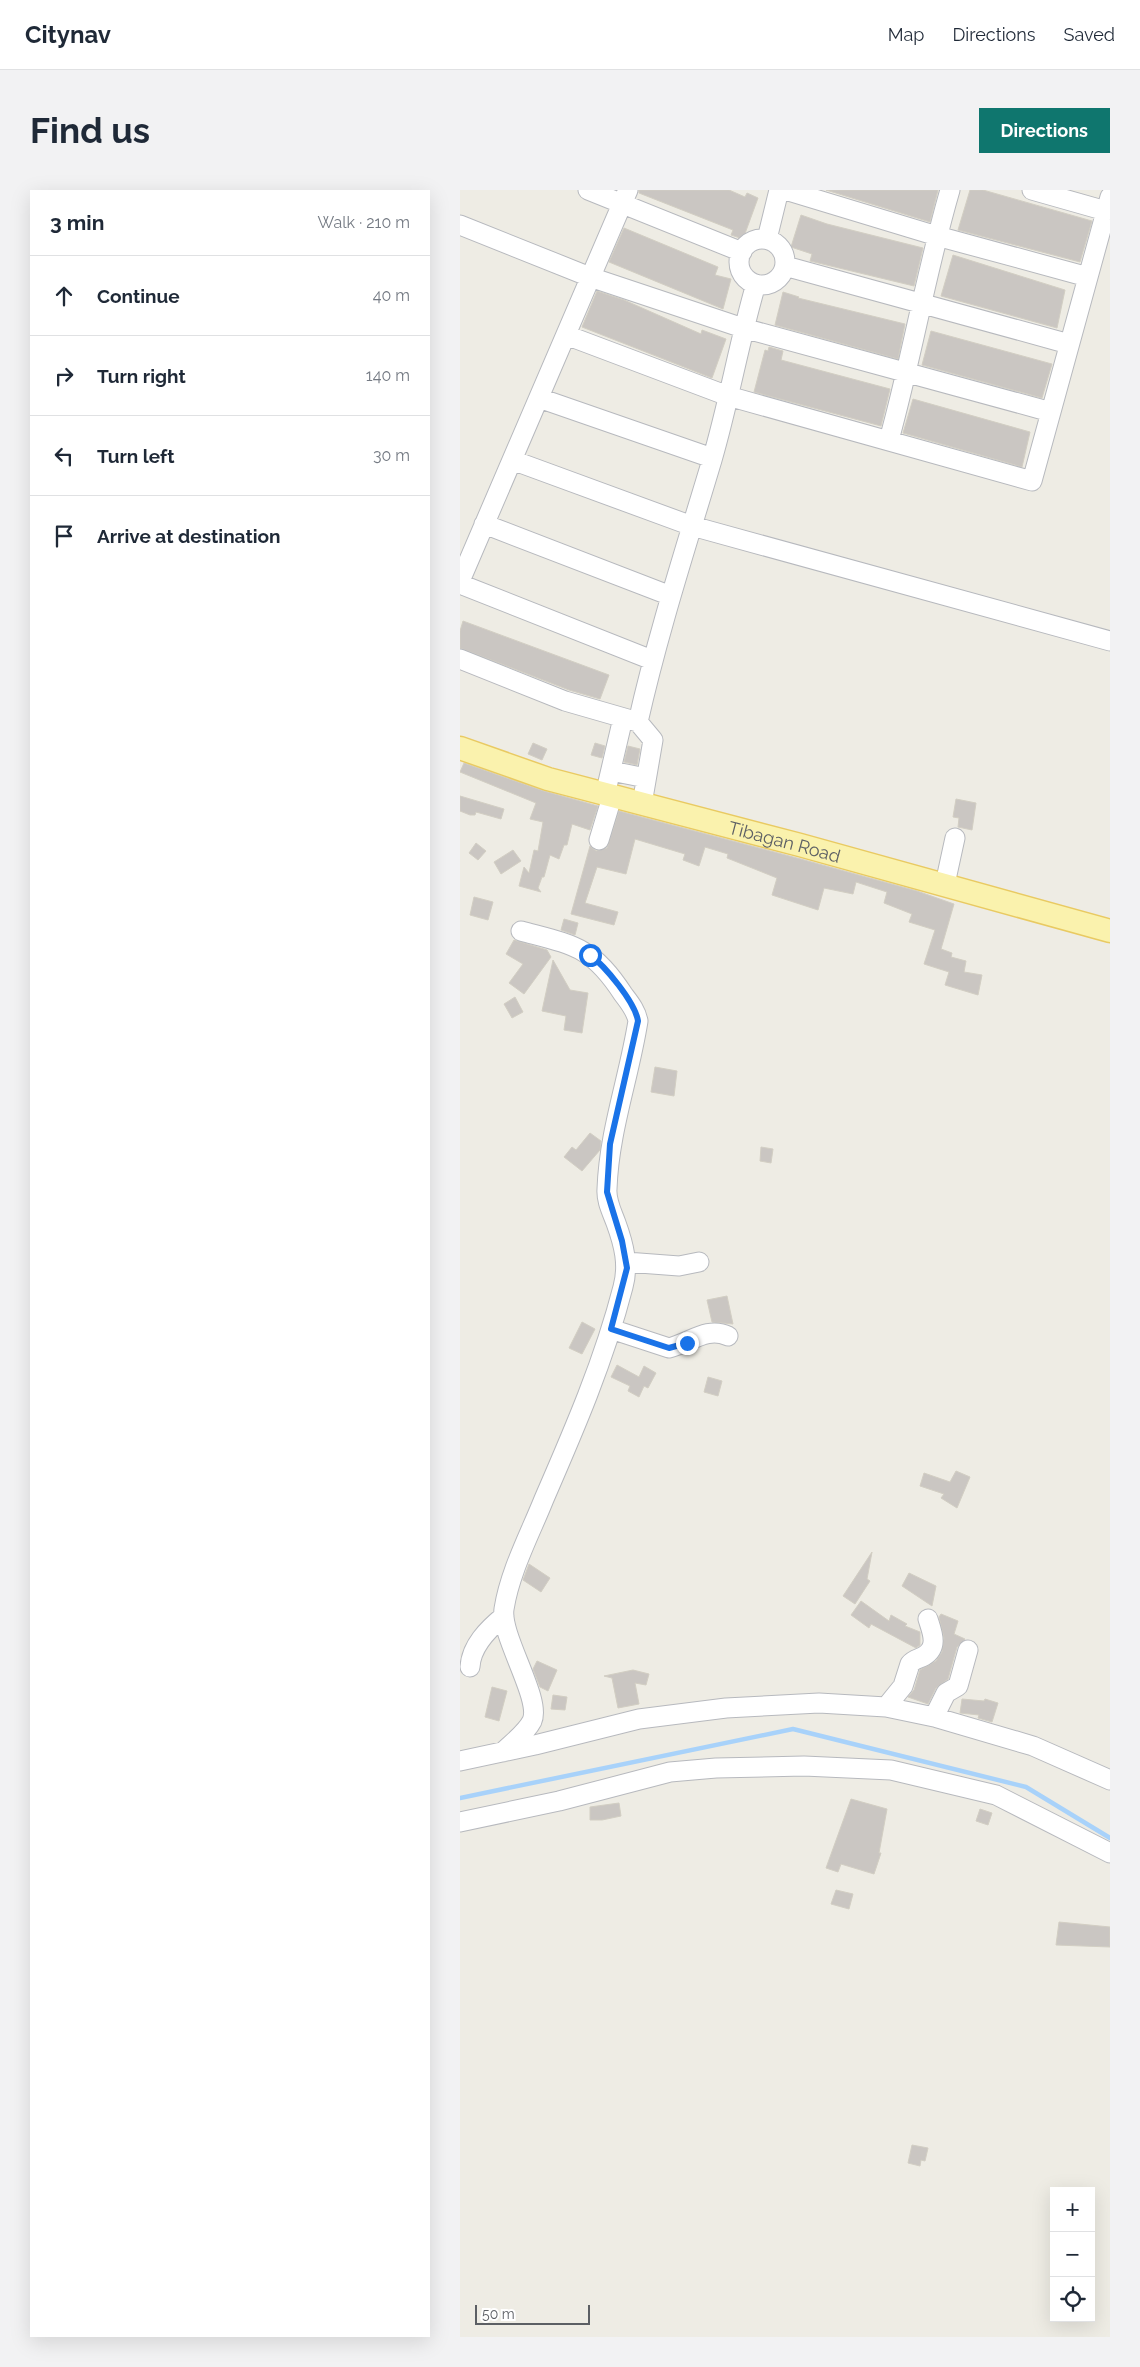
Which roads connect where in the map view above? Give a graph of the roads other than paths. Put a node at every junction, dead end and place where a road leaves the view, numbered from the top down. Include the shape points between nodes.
1 (588, 190) edge
2 (780, 190) edge
3 (785, 190) edge
4 (950, 190) edge
5 (1032, 190) edge
6 (625, 197) edge
7 (1108, 204) edge
8 (460, 225) edge
9 (937, 236) junction
10 (767, 239) junction
11 (742, 252) junction
12 (785, 266) junction
13 (590, 277) junction
14 (1088, 277) junction
15 (756, 284) junction
16 (923, 303) junction
17 (743, 328) junction
18 (566, 335) junction
19 (1069, 344) junction
20 (907, 374) junction
21 (728, 396) junction
22 (539, 398) junction
23 (1051, 412) junction
24 (889, 440) junction
25 (712, 458) junction
26 (512, 460) junction
27 (484, 524) junction
28 (692, 526) junction
29 (460, 582) edge
30 (670, 596) junction
31 (1110, 641) edge
32 (460, 659) edge
33 (652, 660) junction
34 (631, 720) junction
35 (460, 748) edge
36 (611, 771) junction
37 (646, 778) junction
38 (609, 796) junction
39 (642, 804) junction
40 (955, 838) dead end
41 (599, 840) dead end
42 (945, 884) junction
43 (521, 931) dead end
44 (1110, 932) edge
45 (626, 1262) junction
46 (698, 1262) dead end
47 (611, 1329) junction
48 (728, 1336) dead end
49 (504, 1616) junction
50 (928, 1619) dead end
51 (968, 1650) dead end
52 (470, 1667) dead end
53 (886, 1707) junction
54 (934, 1717) junction
55 (503, 1752) junction
56 (460, 1761) edge
57 (1110, 1780) edge
58 (460, 1822) edge
59 (1110, 1853) edge

1 - 6 street
2 - 10 street
3 - 9 street
4 - 9 street
5 - 7 street
6 - 11 street
6 - 13 street
7 - 14 street
8 - 13 street
9 - 14 street
9 - 16 street
10 - 11 street via 752,241
10 - 12 street via 780,247
11 - 15 street via 740,268
12 - 15 street via 777,280
12 - 16 street
13 - 17 street
13 - 18 street
14 - 19 street
15 - 17 street
16 - 19 street
16 - 20 street
17 - 20 street
17 - 21 street
18 - 21 street
18 - 22 street
19 - 23 street
20 - 23 street
20 - 24 street
21 - 24 street
21 - 25 street
22 - 25 street
22 - 26 street
23 - 24 street via 1032,481
25 - 28 street
26 - 27 street
26 - 28 street
27 - 29 street
27 - 30 street
28 - 30 street
28 - 31 street
29 - 33 street
30 - 33 street
32 - 34 street via 565,701
33 - 34 street
34 - 36 street
34 - 37 street via 653,740
35 - 38 main road, Tibagan Road via 548,779
36 - 37 street
36 - 38 street
37 - 39 street
38 - 39 main road, Tibagan Road
38 - 41 street
39 - 42 main road, Tibagan Road
40 - 42 street
42 - 44 main road, Tibagan Road
43 - 45 street via 579,948 601,963 637,1016 610,1144 607,1192
45 - 46 street via 679,1266
45 - 47 street via 624,1286
47 - 48 street via 669,1348 708,1333 721,1332
47 - 49 street via 579,1417 514,1573
49 - 52 street via 480,1640 470,1658
49 - 55 street via 534,1715 522,1734
50 - 53 street via 934,1634 931,1649 910,1664 903,1686
51 - 54 street via 958,1686 946,1694
53 - 54 street
53 - 55 street via 819,1703 726,1708 639,1719
54 - 57 street via 1033,1746
55 - 56 street
58 - 59 street via 670,1772 804,1766 882,1770 996,1795

